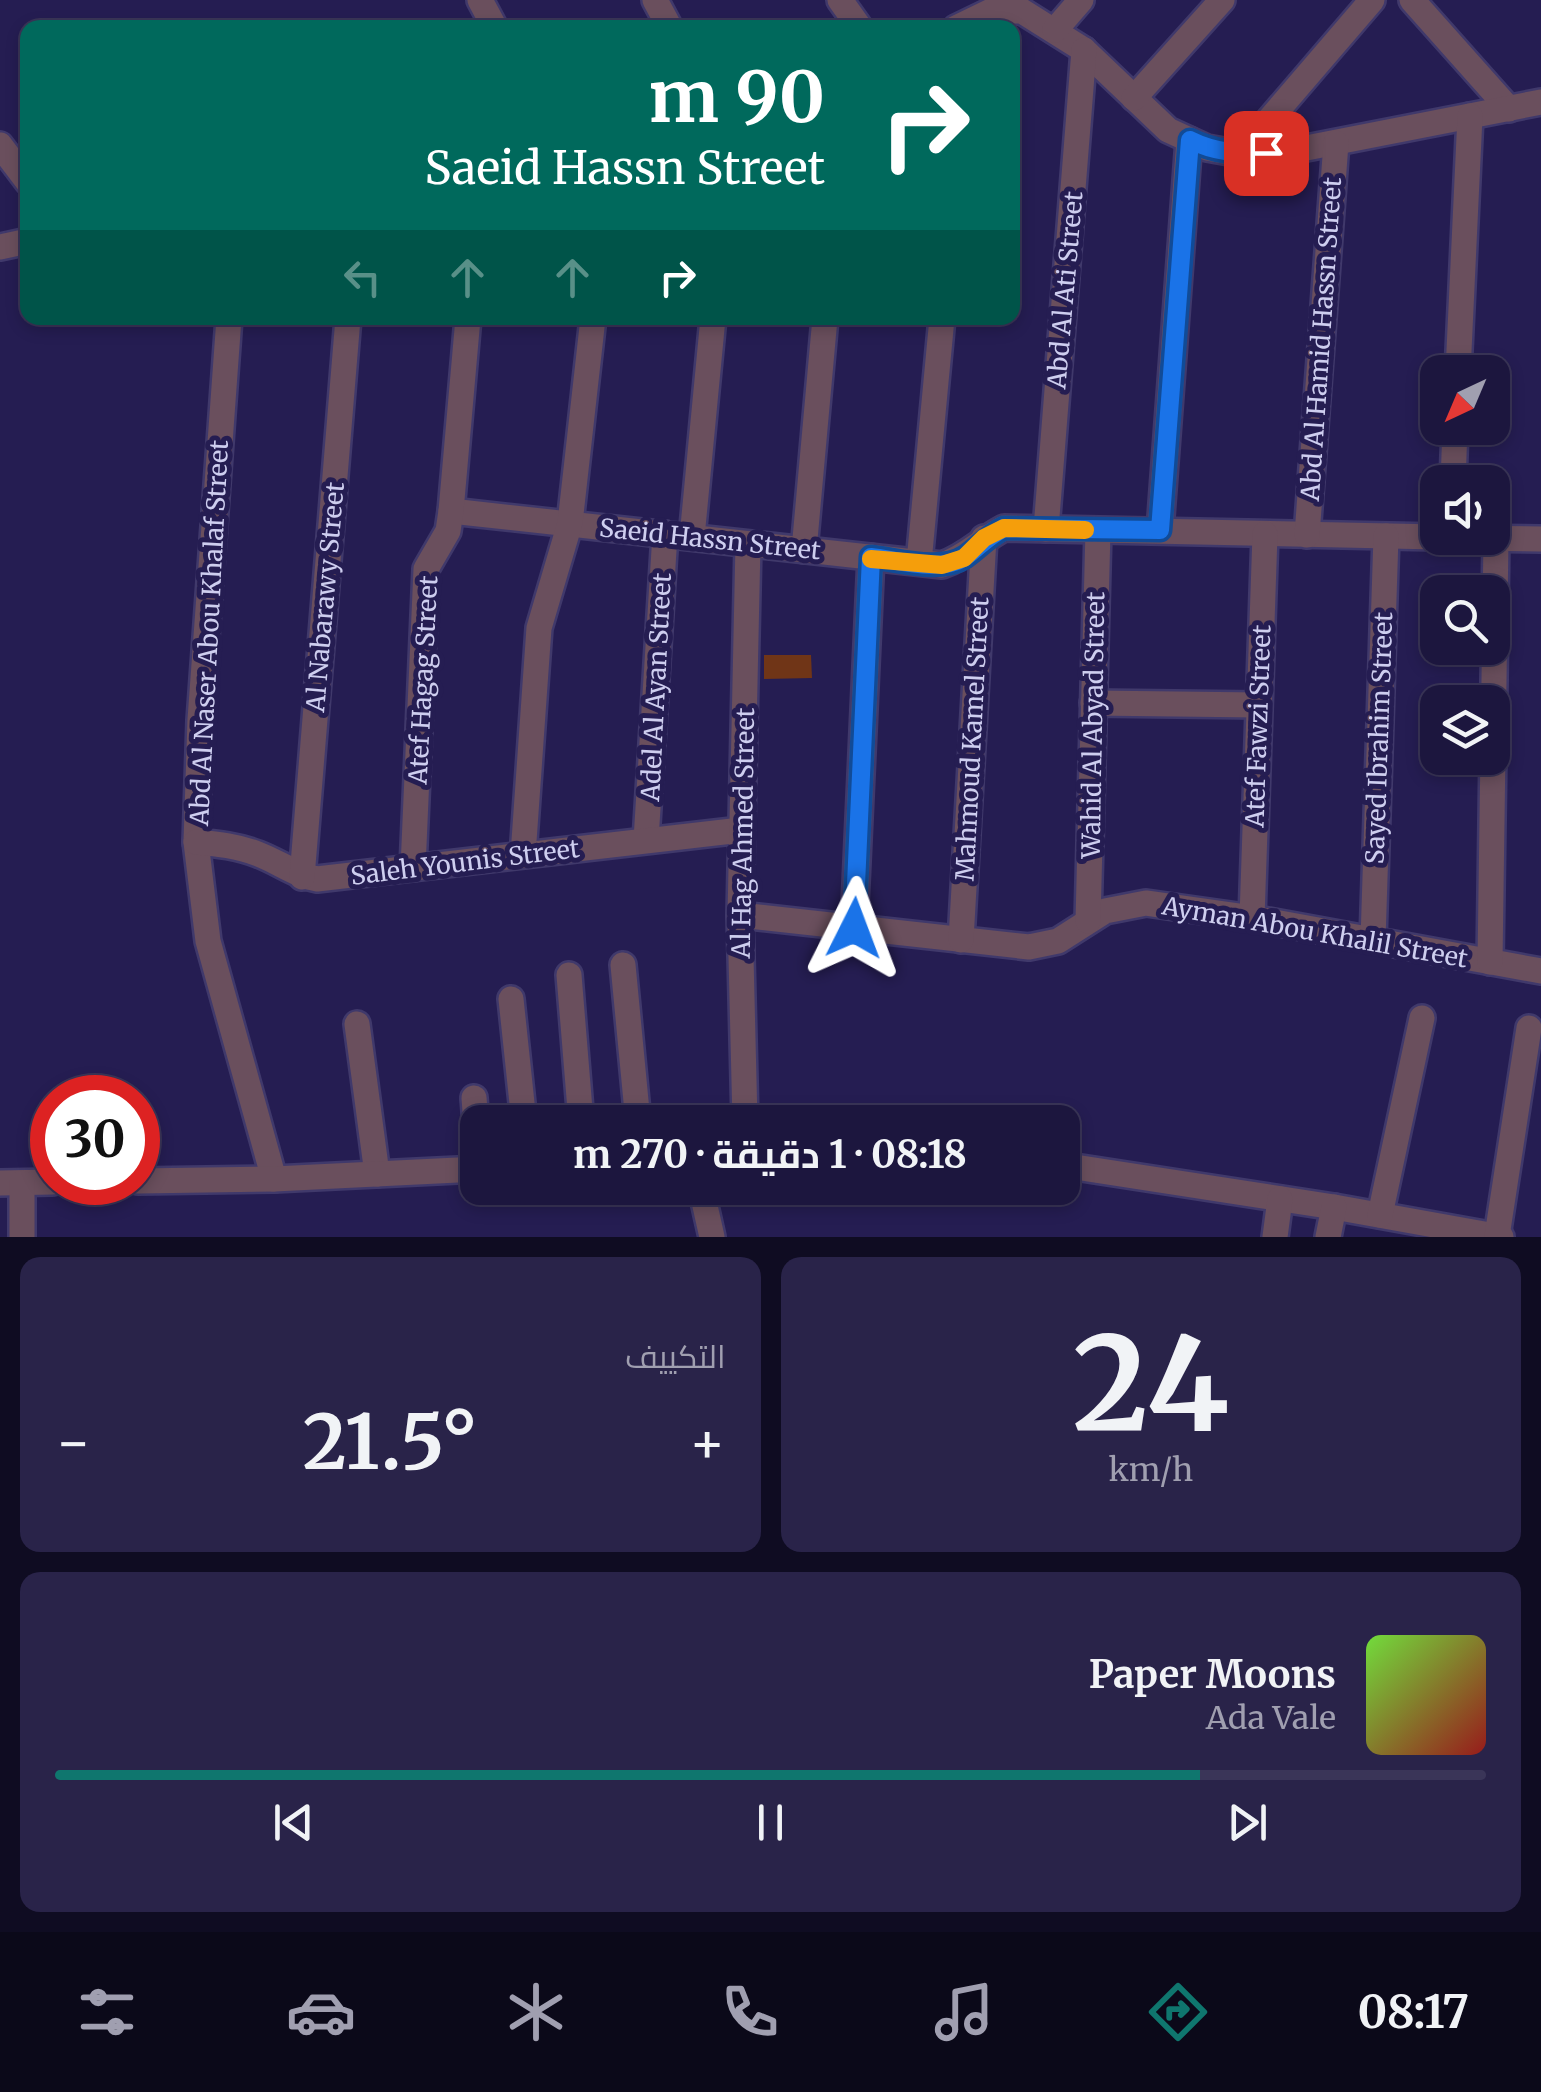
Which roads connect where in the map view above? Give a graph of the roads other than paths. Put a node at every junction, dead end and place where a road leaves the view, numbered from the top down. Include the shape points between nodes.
1 (1082, 0) edge
2 (1222, 0) edge
3 (1372, 0) edge
4 (1412, 0) edge
5 (976, 20) edge
6 (1054, 30) junction
7 (1084, 50) junction
8 (1134, 98) junction
9 (1541, 102) edge
10 (1509, 109) junction
11 (1470, 116) junction
12 (1190, 140) junction
13 (1336, 143) junction
14 (0, 145) edge
15 (1240, 154) junction
16 (20, 171) edge
17 (229, 325) edge
18 (347, 325) edge
19 (467, 325) edge
20 (592, 325) edge
21 (711, 325) edge
22 (824, 325) edge
23 (941, 325) edge
24 (1459, 355) edge
25 (451, 511) junction
26 (570, 523) junction
27 (1046, 529) junction
28 (1098, 530) junction
29 (1160, 530) junction
30 (665, 534) junction
31 (1265, 534) junction
32 (1307, 534) junction
33 (1386, 536) junction
34 (692, 537) junction
35 (1420, 537) edge
36 (984, 538) junction
37 (1510, 539) edge
38 (1541, 540) edge
39 (748, 544) junction
40 (804, 550) junction
41 (1496, 555) edge
42 (871, 557) junction
43 (919, 562) junction
44 (1092, 703) junction
45 (1259, 705) junction
46 (741, 830) junction
47 (646, 840) junction
48 (196, 842) junction
49 (524, 855) junction
50 (414, 868) junction
51 (302, 876) junction
52 (740, 914) junction
53 (1252, 918) junction
54 (1088, 920) junction
55 (854, 928) junction
56 (961, 940) junction
57 (1372, 940) junction
58 (1490, 962) junction
59 (623, 965) dead end
60 (1541, 971) edge
61 (568, 975) dead end
62 (511, 999) dead end
63 (1422, 1018) dead end
64 (357, 1024) dead end
65 (1529, 1028) dead end
66 (474, 1098) dead end
67 (475, 1105) edge
68 (522, 1105) edge
69 (579, 1105) edge
70 (636, 1105) edge
71 (745, 1105) edge
72 (1080, 1168) edge
73 (460, 1170) edge
74 (377, 1174) junction
75 (274, 1179) junction
76 (160, 1181) edge
77 (11, 1183) edge
78 (1280, 1199) junction
79 (705, 1205) edge
80 (1334, 1207) junction
81 (1380, 1216) junction
82 (22, 1237) edge
83 (712, 1237) edge
84 (1275, 1237) edge
85 (1328, 1237) edge
86 (1499, 1237) edge

1 - 6 street
2 - 8 street
3 - 15 street
4 - 10 street
5 - 6 street via 992,11 1022,10
6 - 7 street
7 - 8 street
7 - 27 street, Abd Al Ati Street
8 - 12 street via 1168,130
9 - 10 street
10 - 11 street
11 - 13 street
11 - 24 street
12 - 15 street
12 - 29 street
13 - 15 street
13 - 32 street, Abd Al Hamid Hassn Street
14 - 16 street
17 - 48 street, Abd Al Naser Abou Khalaf Street
18 - 51 street, Al Nabarawy Street
19 - 25 street, Atef Hagag Street
20 - 26 street
21 - 34 street
22 - 40 street
23 - 43 street
25 - 26 street, Saeid Hassn Street
25 - 50 street, Atef Hagag Street via 448,531 426,569
26 - 30 street, Saeid Hassn Street
26 - 49 street via 539,628
27 - 28 street, Saeid Hassn Street
27 - 36 street, Saeid Hassn Street via 1004,528
28 - 29 street, Saeid Hassn Street
28 - 44 street, Wahid Al Abyad Street
29 - 31 street, Saeid Hassn Street
30 - 34 street, Saeid Hassn Street
30 - 47 street, Adel Al Ayan Street
31 - 32 street, Saeid Hassn Street
31 - 45 street, Atef Fawzi Street
32 - 33 street, Saeid Hassn Street
33 - 35 street, Saeid Hassn Street
33 - 57 street, Sayed Ibrahim Street
34 - 39 street, Saeid Hassn Street
36 - 43 street, Saeid Hassn Street via 964,558 942,565
36 - 56 street, Mahmoud Kamel Street
37 - 38 street
39 - 40 street, Saeid Hassn Street
39 - 46 street, Al Hag Ahmed Street
40 - 42 street, Saeid Hassn Street
41 - 58 street
42 - 43 street, Saeid Hassn Street
42 - 55 street
44 - 45 street
44 - 54 street, Wahid Al Abyad Street
45 - 53 street, Atef Fawzi Street
46 - 47 street, Saleh Younis Street
46 - 52 street, Al Hag Ahmed Street
47 - 49 street, Saleh Younis Street
48 - 51 street, Saleh Younis Street via 258,854
48 - 75 street, Abd Al Naser Abou Khalaf Street via 208,941
49 - 50 street, Saleh Younis Street
50 - 51 street, Saleh Younis Street
52 - 55 street, Ayman Abou Khalil Street
52 - 71 street, Al Hag Ahmed Street
53 - 54 street, Ayman Abou Khalil Street via 1146,903
53 - 57 street, Ayman Abou Khalil Street
54 - 56 street, Ayman Abou Khalil Street via 1044,946
55 - 56 street, Ayman Abou Khalil Street
57 - 58 street, Ayman Abou Khalil Street
58 - 60 street, Ayman Abou Khalil Street
59 - 70 street
61 - 69 street
62 - 68 street
63 - 81 street
64 - 74 street
65 - 86 street
66 - 67 street
72 - 78 street
73 - 74 street
74 - 75 street
75 - 76 street
77 - 82 street
78 - 80 street
78 - 84 street
79 - 83 street
80 - 81 street
80 - 85 street
81 - 86 street

